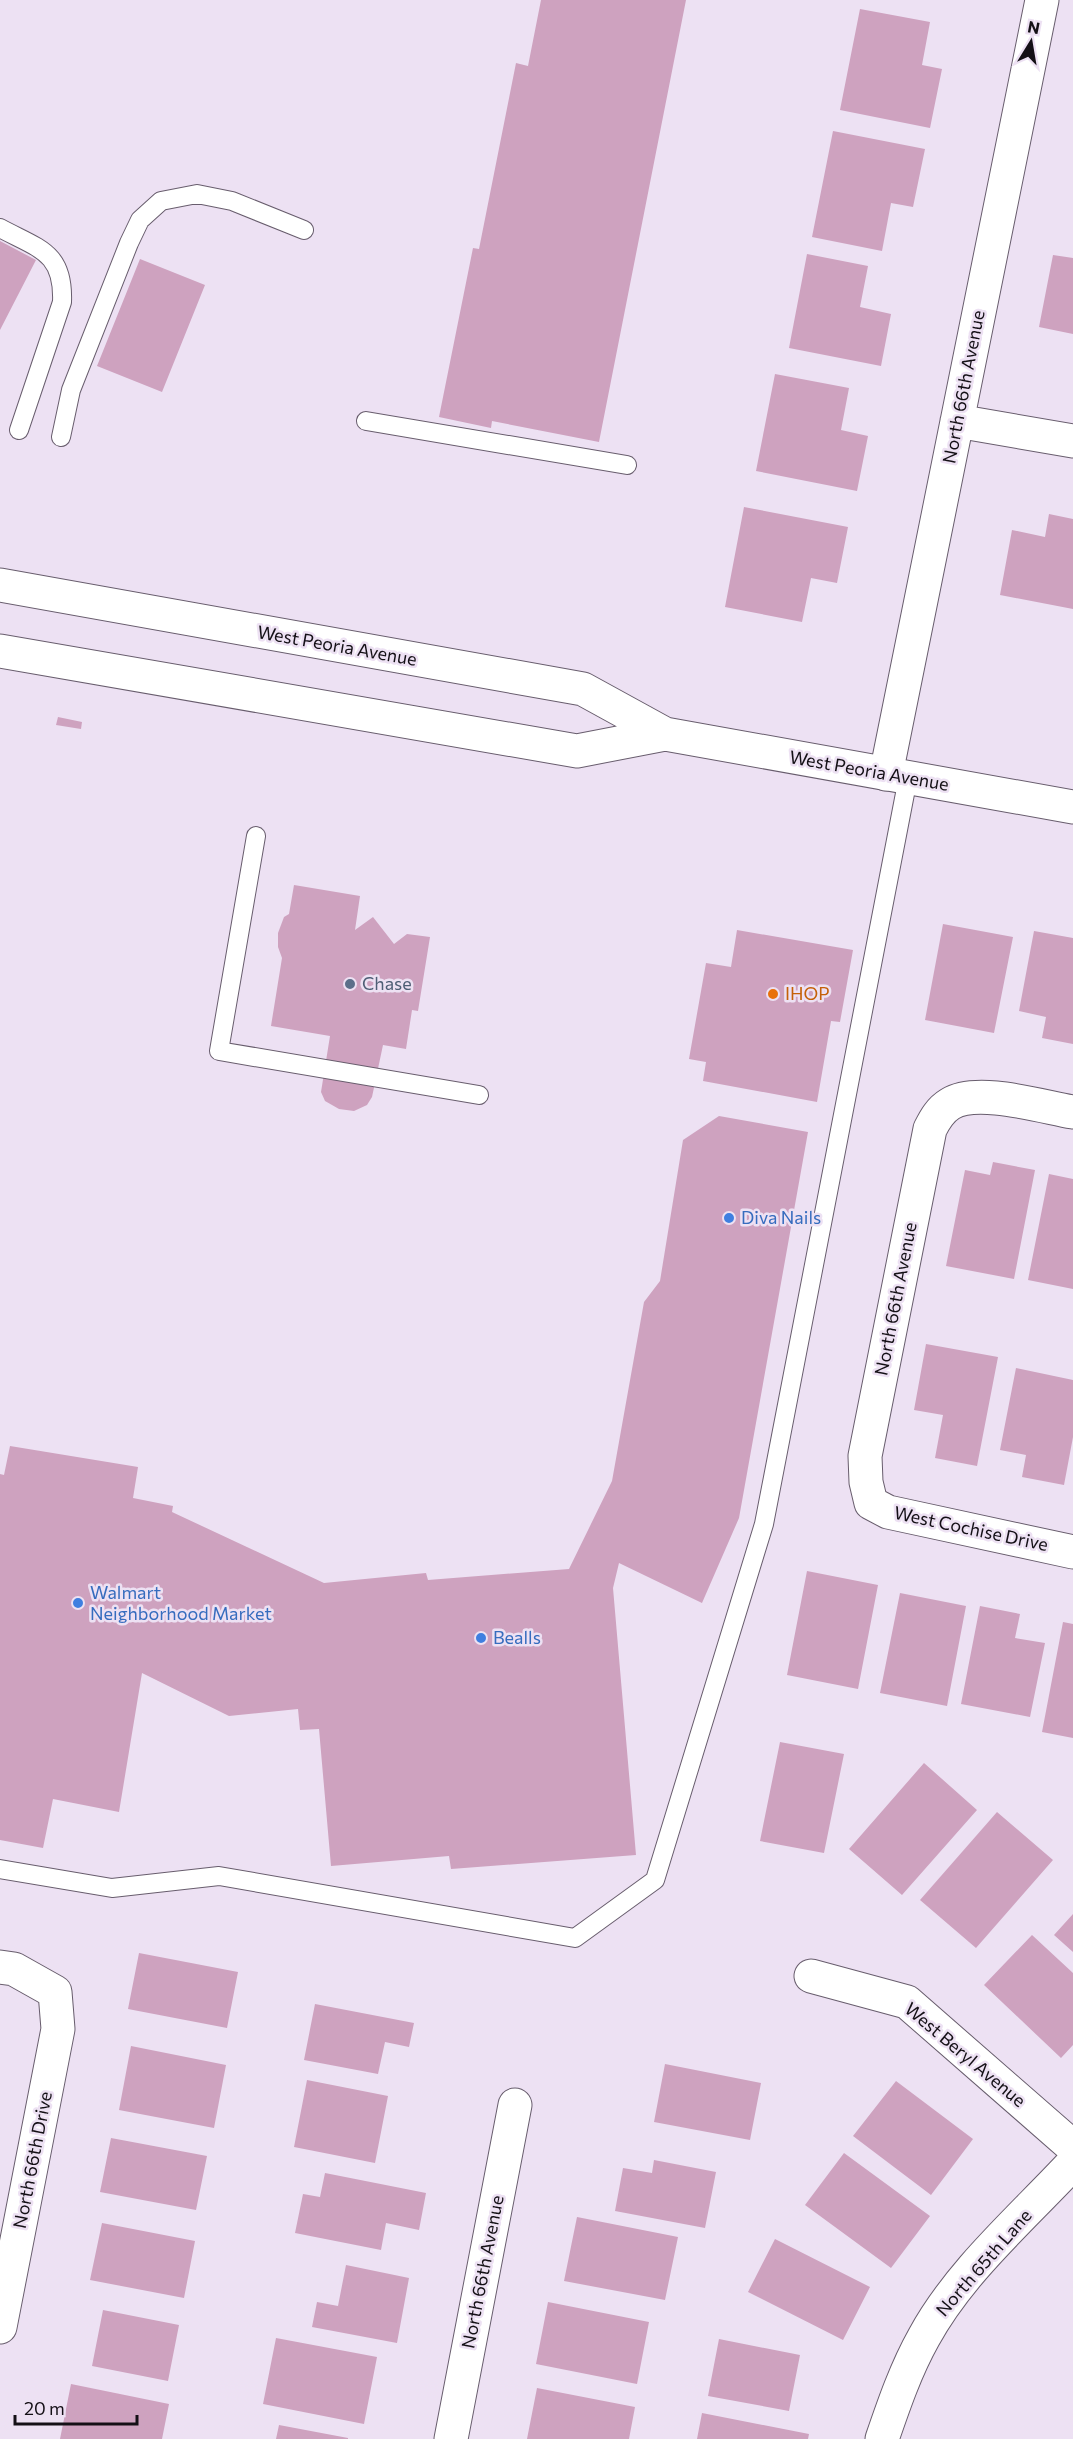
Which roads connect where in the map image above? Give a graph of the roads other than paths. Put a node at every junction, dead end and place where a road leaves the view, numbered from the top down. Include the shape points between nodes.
1 (1042, 0) edge
2 (0, 228) edge
3 (304, 230) dead end
4 (366, 421) dead end
5 (957, 421) junction
6 (19, 430) dead end
7 (61, 437) dead end
8 (1073, 441) edge
9 (627, 465) dead end
10 (0, 585) edge
11 (0, 651) edge
12 (665, 734) junction
13 (897, 776) junction
14 (1073, 807) edge
15 (256, 836) dead end
16 (478, 1095) dead end
17 (1073, 1112) edge
18 (871, 1503) joint
19 (1073, 1552) edge
20 (0, 1869) edge
21 (0, 1967) edge
22 (811, 1976) dead end
23 (515, 2105) dead end
24 (1073, 2147) edge
25 (1073, 2163) edge
26 (0, 2327) edge
27 (451, 2439) edge
28 (882, 2439) edge

1 - 5 street, North 66th Avenue
2 - 6 lane via 53,258 62,279 62,302
3 - 7 lane via 197,194 161,201 140,220 129,243 71,390
4 - 9 lane
5 - 8 street
5 - 13 street, North 66th Avenue
10 - 12 street, West Peoria Avenue via 583,689
11 - 12 street, West Peoria Avenue via 577,751
12 - 13 street, West Peoria Avenue
13 - 14 street, West Peoria Avenue
13 - 20 lane via 764,1524 655,1880 575,1938 219,1876 112,1888
15 - 16 lane via 219,1051
17 - 18 street, North 66th Avenue via 997,1098 972,1098 951,1103 937,1115 930,1129 865,1456
18 - 19 street, West Cochise Drive via 888,1512
21 - 26 street, North 66th Drive via 14,1969 55,1992 58,2029
22 - 24 street, West Beryl Avenue via 907,2002
23 - 27 street, North 66th Avenue
25 - 28 street, North 65th Lane via 949,2299 924,2337 901,2384

